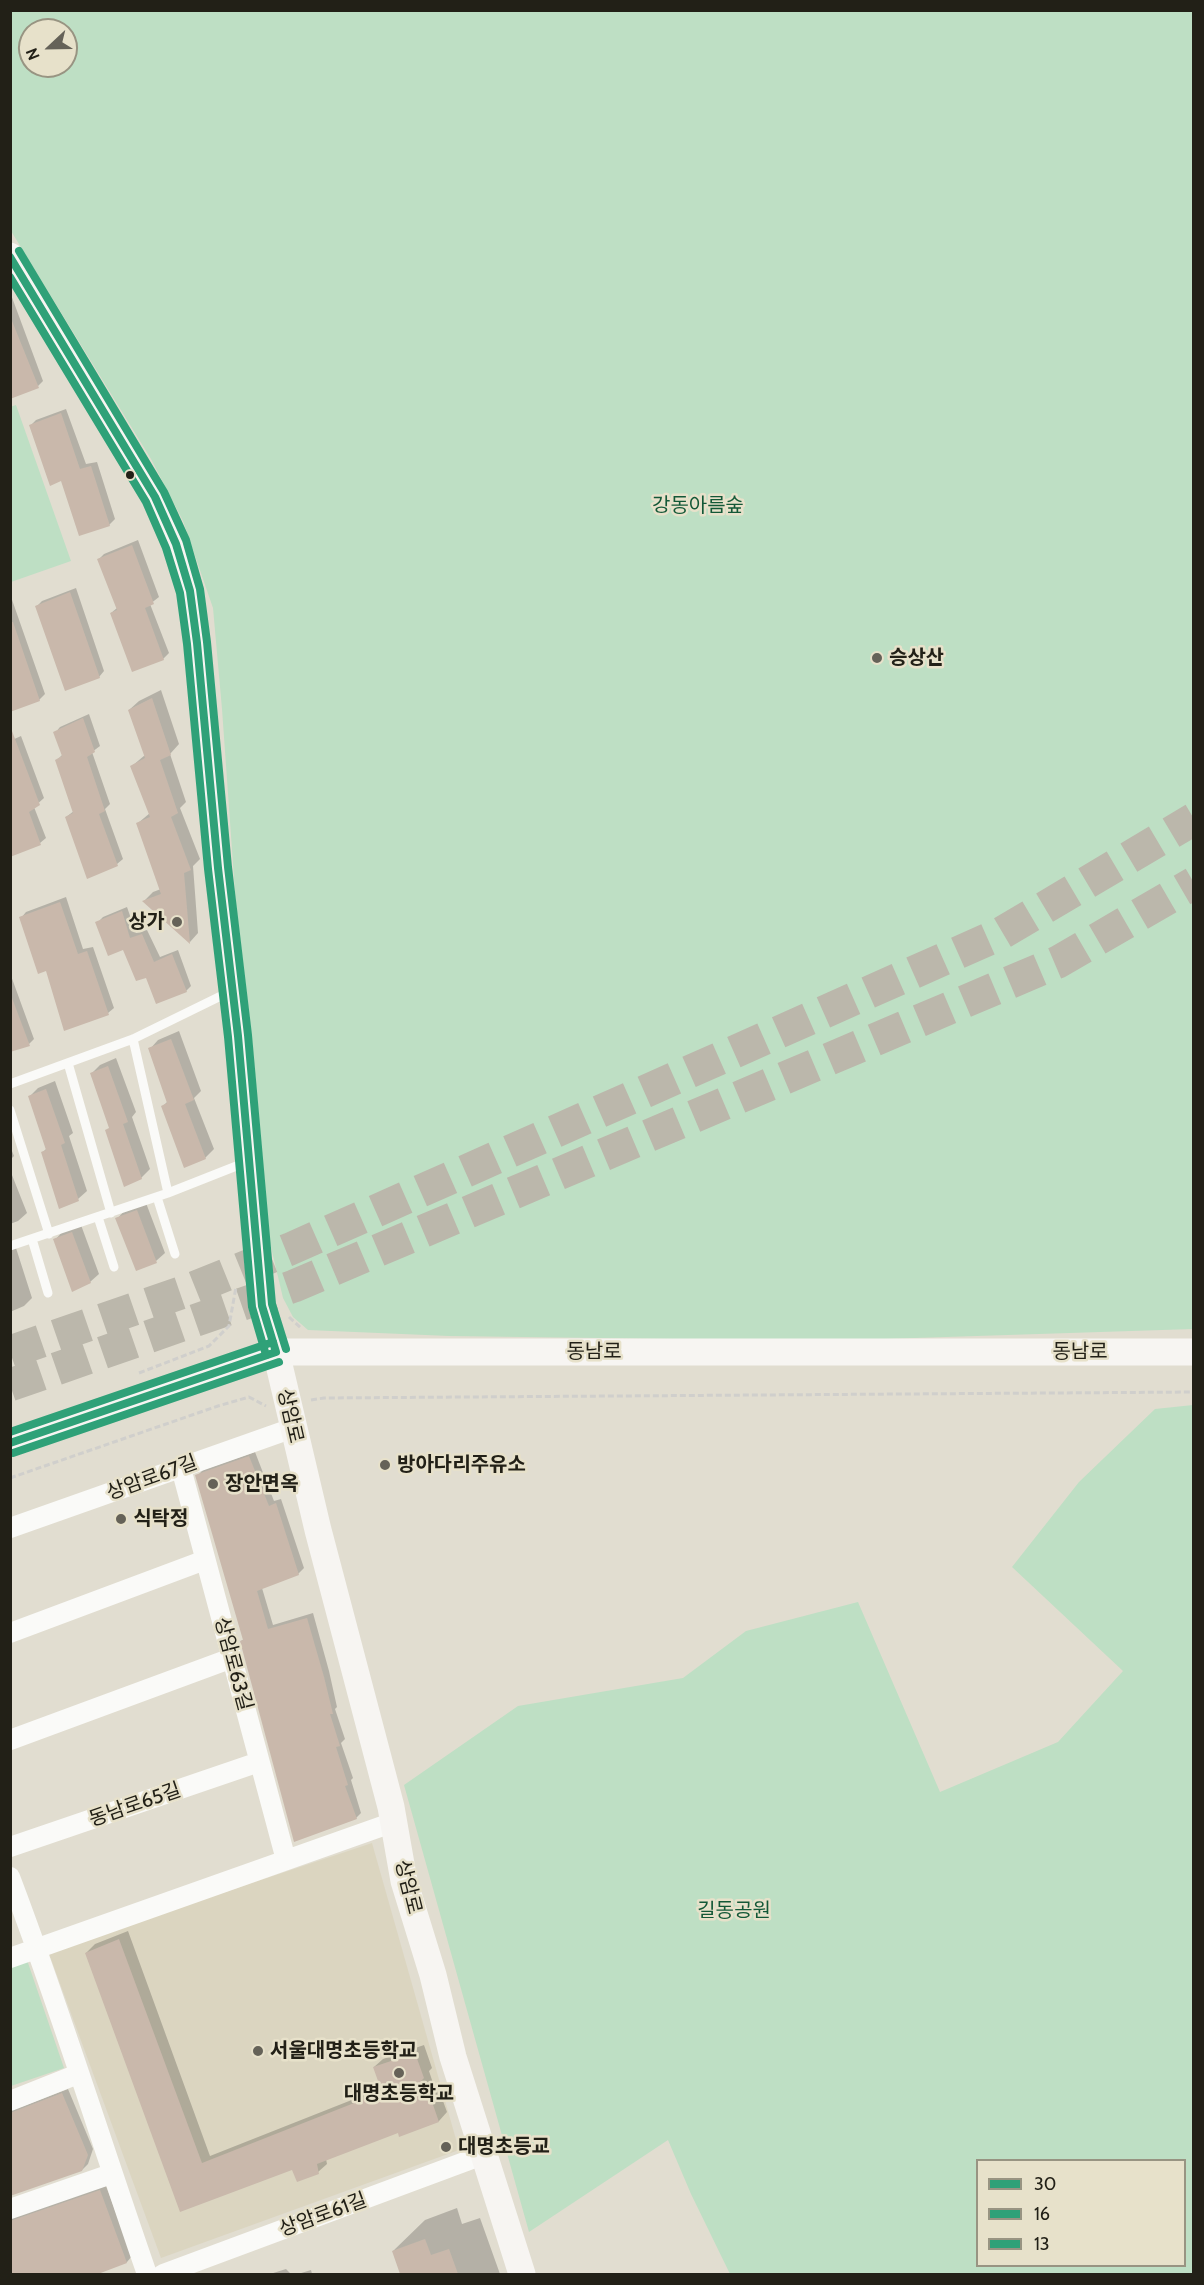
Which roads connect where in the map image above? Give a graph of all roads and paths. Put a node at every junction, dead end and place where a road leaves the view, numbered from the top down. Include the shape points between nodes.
1 (10, 256) edge
2 (231, 991) junction
3 (133, 1039) junction
4 (68, 1063) junction
5 (10, 1084) edge
6 (10, 1110) edge
7 (244, 1163) dead end
8 (168, 1193) junction
9 (157, 1197) junction
10 (111, 1213) junction
11 (98, 1217) junction
12 (49, 1234) junction
13 (32, 1239) junction
14 (10, 1246) edge
15 (175, 1254) dead end
16 (114, 1267) dead end
17 (238, 1280) dead end
18 (48, 1293) dead end
19 (283, 1312) dead end
20 (306, 1332) dead end
21 (209, 1346) dead end
22 (276, 1352) junction
23 (1194, 1352) edge
24 (1194, 1392) edge
25 (283, 1413) junction
26 (10, 1443) edge
27 (181, 1468) junction
28 (10, 1478) edge
29 (10, 1528) edge
30 (205, 1560) junction
31 (10, 1633) edge
32 (232, 1658) junction
33 (10, 1740) edge
34 (260, 1762) junction
35 (394, 1822) junction
36 (10, 1847) edge
37 (286, 1860) junction
38 (10, 1877) edge
39 (37, 1949) junction
40 (10, 1958) edge
41 (78, 2074) junction
42 (10, 2101) edge
43 (483, 2155) junction
44 (111, 2174) junction
45 (10, 2209) edge
46 (147, 2274) edge
47 (163, 2274) edge
48 (522, 2274) edge

1 - 2 main road, 상암로 via 155,497 176,544 197,642
2 - 3 lane
2 - 22 main road, 상암로 via 262,1306
3 - 4 lane
3 - 8 lane
4 - 5 lane
4 - 10 lane
6 - 12 lane
7 - 8 lane
8 - 9 lane
9 - 10 lane
9 - 15 lane
10 - 11 lane
11 - 12 lane
11 - 16 lane
12 - 13 lane
13 - 14 lane
13 - 18 lane
17 - 21 path via 229,1326
19 - 20 path
22 - 23 main road, 동남로
22 - 25 main road, 상암로
22 - 26 main road, 동남로
24 - 25 path via 324,1398
25 - 27 street, 상암로67길
25 - 28 path via 249,1397
25 - 35 main road, 상암로
27 - 29 street, 상암로67길
27 - 30 street, 상암로63길
30 - 31 street
30 - 32 street, 상암로63길
32 - 33 street
32 - 34 street, 상암로63길
34 - 36 street, 동남로65길
34 - 37 street, 상암로63길
35 - 37 street
35 - 43 main road, 상암로 via 404,1881
37 - 39 street
38 - 39 street
39 - 40 street
39 - 41 street
41 - 42 street
41 - 44 street
43 - 47 street, 상암로61길
43 - 48 main road, 상암로
44 - 45 street
44 - 46 street

